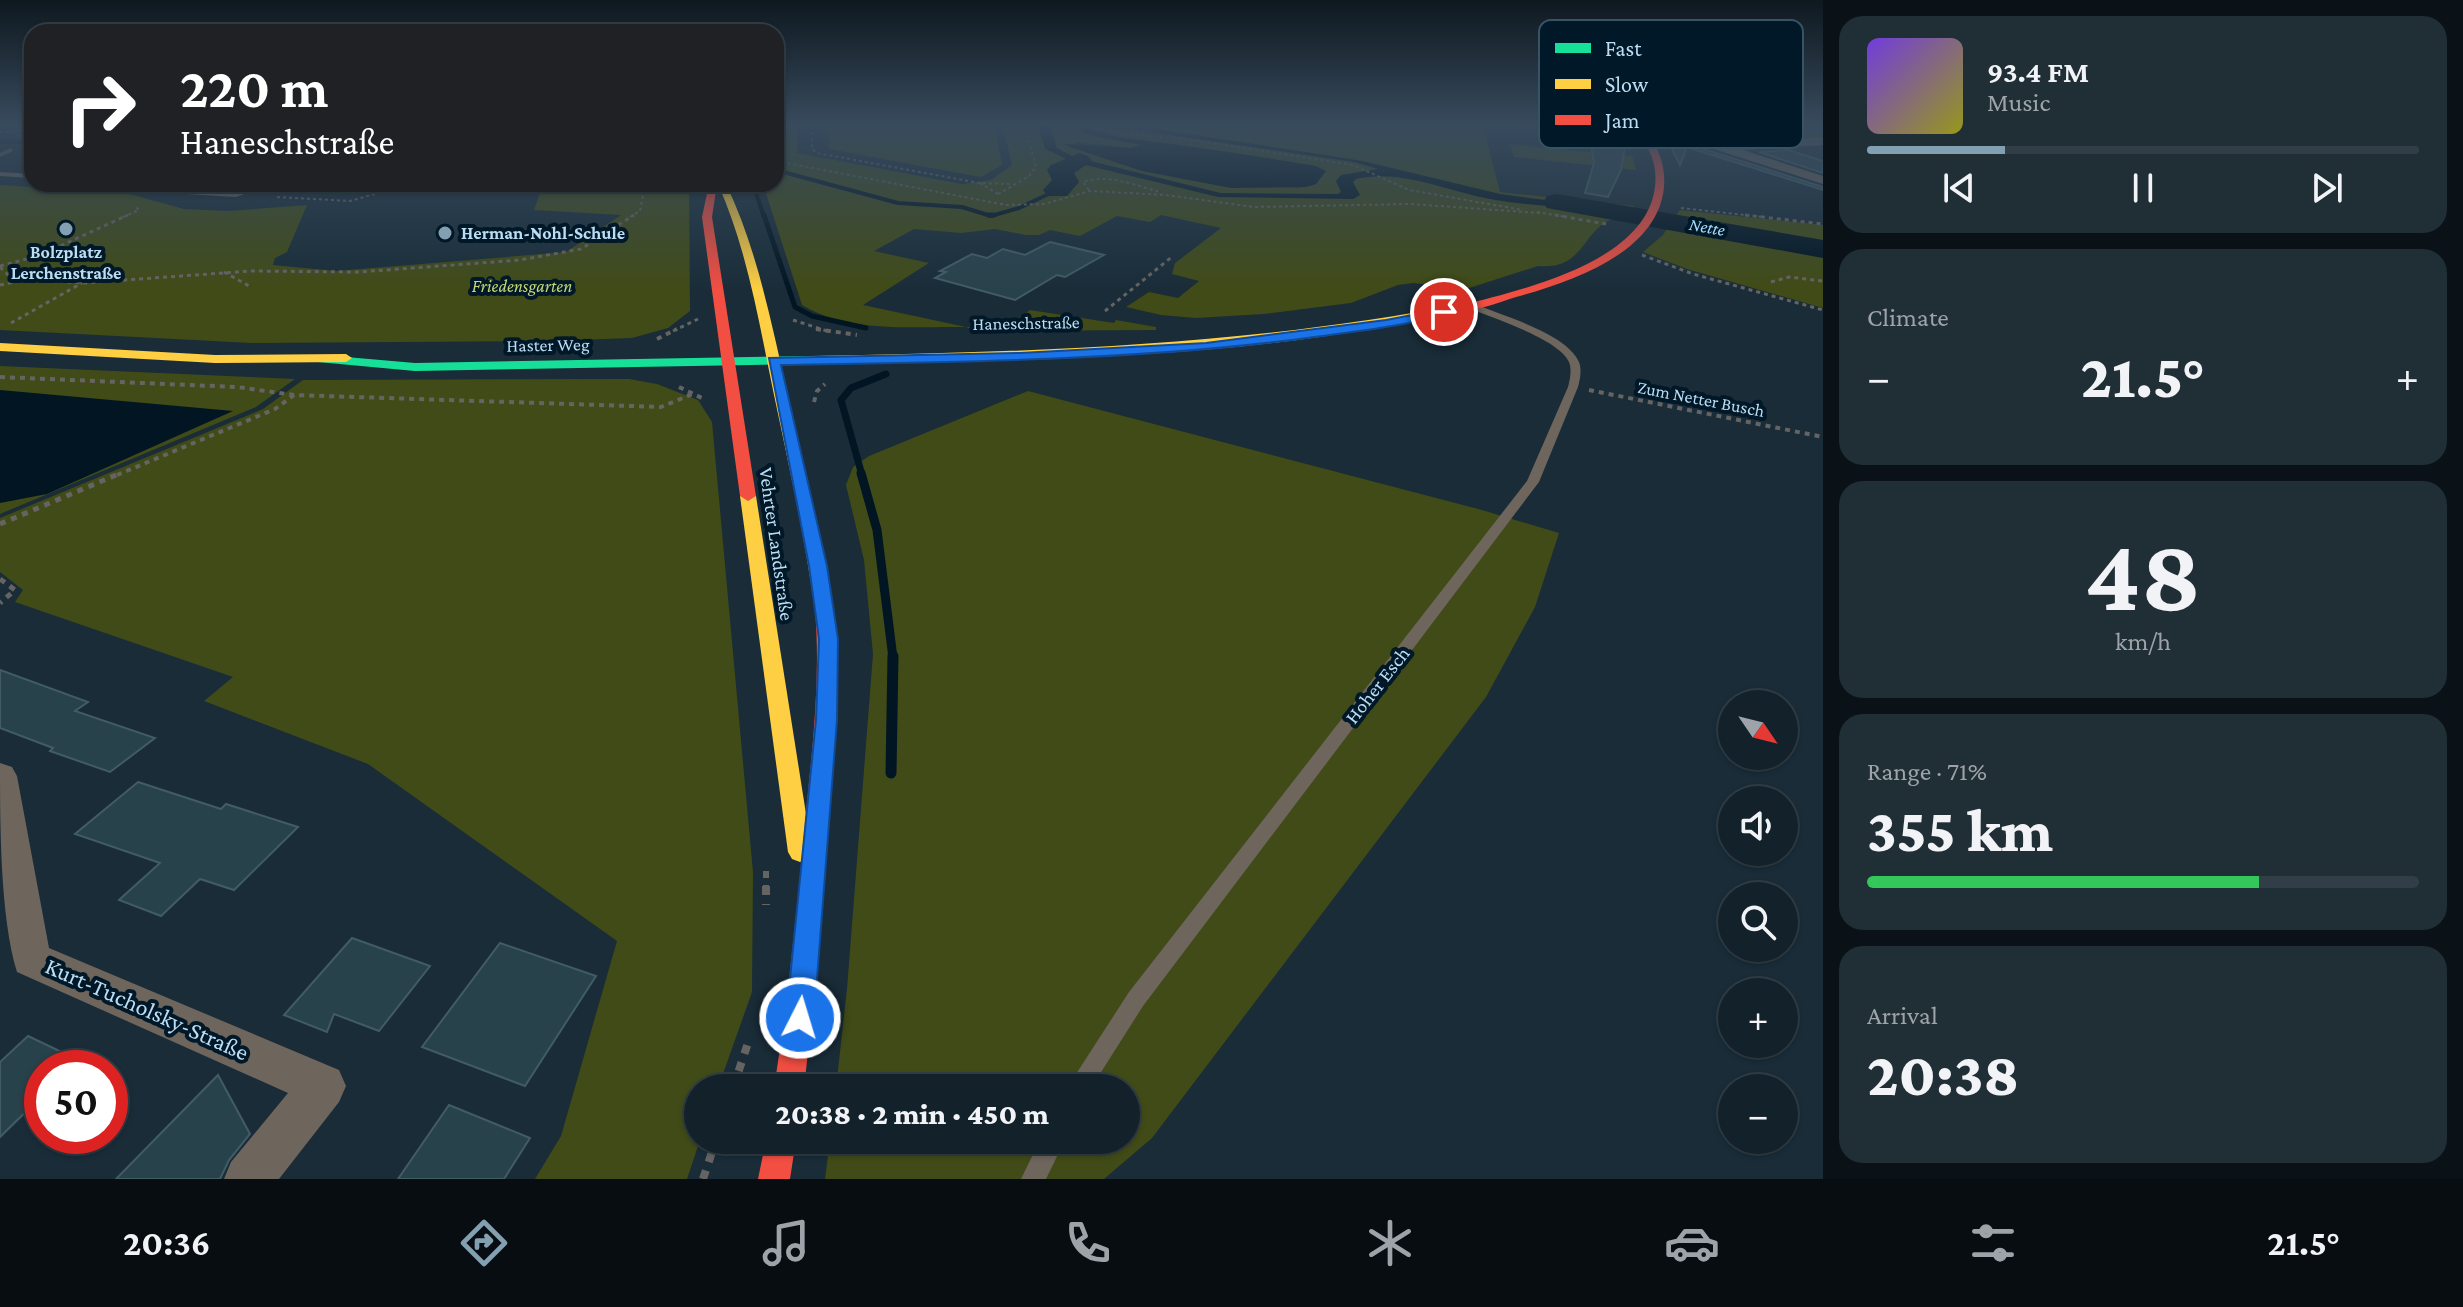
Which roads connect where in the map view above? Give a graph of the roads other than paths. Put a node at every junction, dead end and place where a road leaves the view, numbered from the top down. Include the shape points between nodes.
1 (0, 181) edge
2 (1661, 181) edge
3 (24, 182) edge
4 (180, 192) edge
5 (199, 192) edge
6 (245, 192) edge
7 (712, 192) edge
8 (726, 192) edge
9 (196, 193) junction
10 (1472, 306) junction
11 (0, 347) edge
12 (772, 354) junction
13 (728, 355) junction
14 (0, 776) edge
15 (809, 911) junction
16 (791, 1074) edge
17 (1087, 1074) edge
18 (778, 1154) edge
19 (1046, 1154) edge
20 (248, 1179) edge
21 (774, 1179) edge
22 (1033, 1179) edge

1 - 3 lane
2 - 10 main road, Haneschstraße via 1651,217 1617,250 1567,276
4 - 9 lane
5 - 9 lane
6 - 9 lane
7 - 13 main road, Vehrter Landstraße via 707,217
8 - 12 main road, Vehrter Landstraße via 738,215
10 - 12 main road, Haneschstraße via 1386,324 1190,348 1035,356
10 - 17 lane, Hoher Esch via 1560,346 1573,358 1573,387 1533,482 1136,999
11 - 13 main road, Haster Weg via 415,367
12 - 13 main road, Haster Weg
12 - 15 main road, Vehrter Landstraße via 818,566 828,639
13 - 15 main road, Vehrter Landstraße
14 - 20 street, Kurt-Tucholsky-Straße via 31,959 323,1086
15 - 16 main road, Vehrter Landstraße
18 - 21 main road
19 - 22 lane

